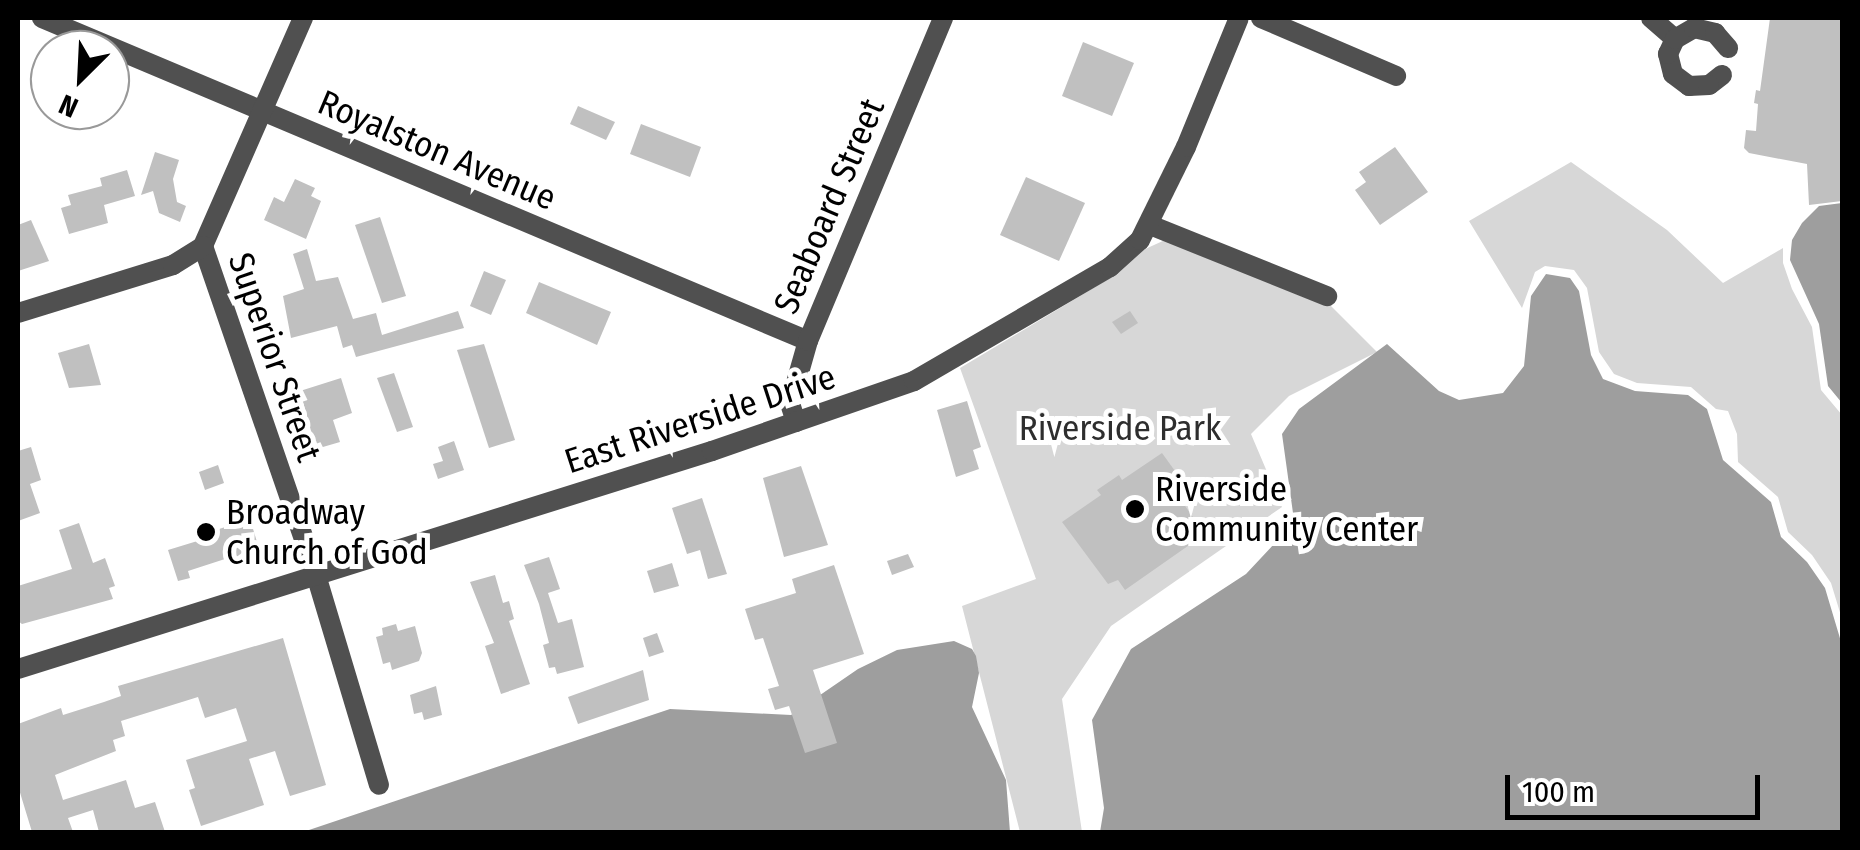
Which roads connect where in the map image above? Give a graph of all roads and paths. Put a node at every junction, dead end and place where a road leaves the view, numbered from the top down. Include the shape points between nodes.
1 (42, 18) edge
2 (303, 18) edge
3 (942, 18) edge
4 (1240, 18) edge
5 (1260, 18) edge
6 (1651, 18) edge
7 (1675, 38) junction
8 (1728, 48) dead end
9 (1722, 75) dead end
10 (1396, 76) dead end
11 (263, 112) junction
12 (1150, 225) junction
13 (203, 246) junction
14 (1326, 296) dead end
15 (18, 312) edge
16 (808, 341) junction
17 (796, 422) junction
18 (316, 576) junction
19 (18, 669) edge
20 (379, 785) dead end

1 - 11 street, Royalston Avenue
2 - 11 street, Superior Street
3 - 16 street, Seaboard Street
4 - 12 street, East Riverside Drive
5 - 10 street
6 - 7 street
7 - 8 street via 1705,28
7 - 9 street via 1669,64 1680,81 1699,87
11 - 13 street, Superior Street
11 - 16 street, Royalston Avenue
12 - 14 street
12 - 17 street, East Riverside Drive via 1110,267 960,356 877,396
13 - 15 street via 173,265
13 - 18 street, Superior Street
16 - 17 street, Seaboard Street via 790,404
17 - 18 street, East Riverside Drive
18 - 19 street, East Riverside Drive
18 - 20 street, Superior Street

